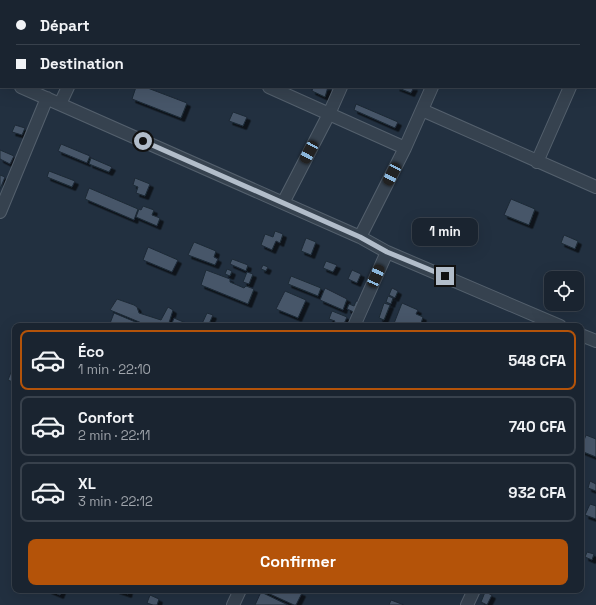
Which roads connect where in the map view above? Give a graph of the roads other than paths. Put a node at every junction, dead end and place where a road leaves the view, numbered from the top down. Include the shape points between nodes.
1 (23, 88) edge
2 (68, 88) edge
3 (270, 88) edge
4 (341, 88) edge
5 (432, 88) edge
6 (570, 88) edge
7 (47, 98) junction
8 (60, 104) junction
9 (422, 110) junction
10 (329, 114) junction
11 (405, 148) junction
12 (537, 162) junction
13 (596, 188) edge
14 (283, 203) junction
15 (0, 212) edge
16 (360, 237) junction
17 (387, 252) junction
18 (355, 323) edge
19 (553, 323) edge
20 (584, 336) edge
21 (596, 342) edge
22 (239, 593) edge
23 (473, 593) edge
24 (233, 605) edge
25 (467, 605) edge

1 - 7 street
2 - 8 street
3 - 10 street
4 - 10 street
5 - 9 street
6 - 12 street
7 - 8 street
7 - 15 street
8 - 14 street
9 - 11 street
9 - 12 street
10 - 11 street
10 - 14 street
11 - 16 street
12 - 13 street
14 - 16 street
16 - 17 street
17 - 18 street
17 - 19 street
20 - 21 street
22 - 24 street
23 - 25 street

